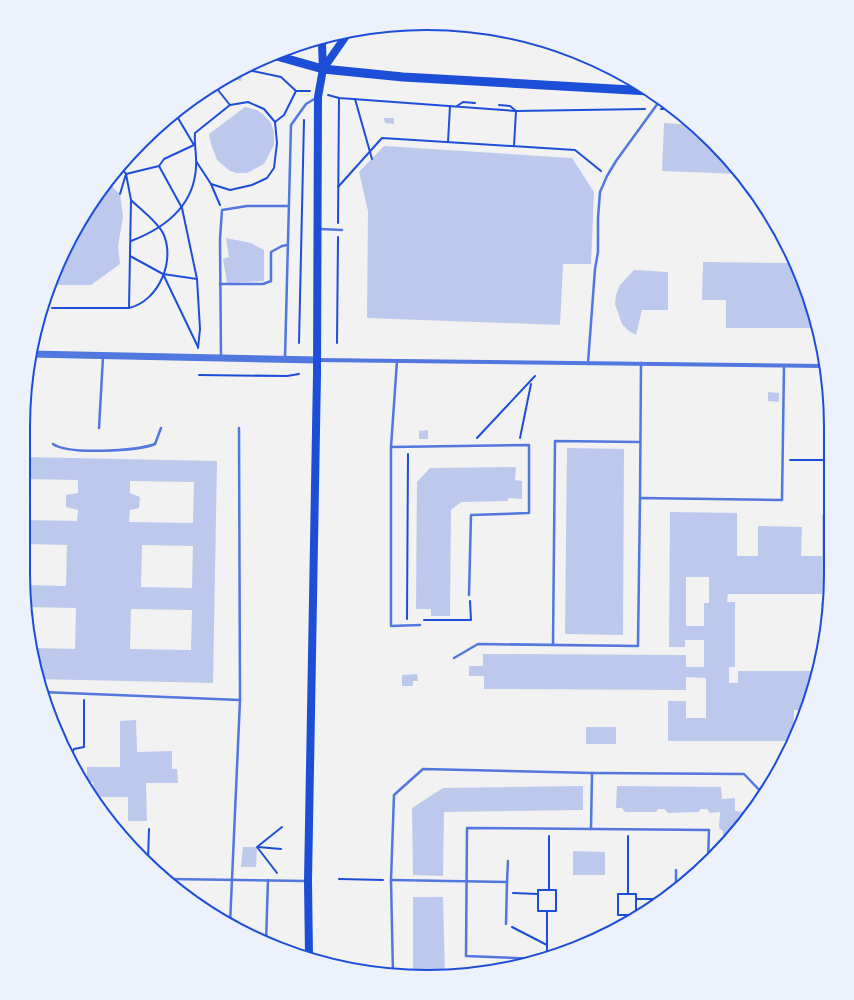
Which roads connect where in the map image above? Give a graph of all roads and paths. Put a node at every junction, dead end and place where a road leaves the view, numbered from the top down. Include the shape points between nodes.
1 (343, 40) edge
2 (322, 45) edge
3 (280, 58) edge
4 (323, 69) junction
5 (251, 71) edge
6 (218, 90) edge
7 (296, 91) junction
8 (636, 91) edge
9 (318, 94) junction
10 (339, 98) junction
11 (355, 99) junction
12 (475, 103) dead end
13 (657, 103) edge
14 (306, 104) junction
15 (230, 105) junction
16 (499, 105) dead end
17 (450, 106) junction
18 (456, 107) junction
19 (652, 109) junction
20 (666, 110) edge
21 (516, 111) junction
22 (178, 118) edge
23 (275, 122) junction
24 (448, 142) junction
25 (194, 145) junction
26 (514, 146) junction
27 (370, 152) junction
28 (372, 159) dead end
29 (196, 161) junction
30 (159, 166) junction
31 (124, 171) edge
32 (126, 174) junction
33 (607, 176) junction
34 (211, 184) junction
35 (338, 187) junction
36 (120, 194) dead end
37 (131, 200) junction
38 (288, 206) junction
39 (182, 208) junction
40 (222, 210) junction
41 (159, 227) junction
42 (317, 229) junction
43 (338, 229) junction
44 (342, 230) dead end
45 (131, 241) junction
46 (287, 245) junction
47 (130, 256) junction
48 (163, 274) junction
49 (197, 280) junction
50 (220, 284) junction
51 (52, 308) dead end
52 (129, 308) junction
53 (299, 343) dead end
54 (337, 344) dead end
55 (37, 354) edge
56 (102, 357) junction
57 (221, 358) junction
58 (285, 360) junction
59 (317, 360) junction
60 (397, 361) junction
61 (588, 363) junction
62 (641, 363) junction
63 (784, 365) junction
64 (819, 366) edge
65 (299, 374) dead end
66 (199, 375) dead end
67 (536, 376) dead end
68 (531, 382) junction
69 (99, 428) dead end
70 (161, 428) dead end
71 (239, 428) dead end
72 (640, 442) junction
73 (53, 444) dead end
74 (518, 445) junction
75 (408, 446) junction
76 (470, 446) junction
77 (391, 447) junction
78 (783, 460) junction
79 (824, 460) edge
80 (640, 498) junction
81 (469, 595) joint
82 (413, 620) dead end
83 (419, 620) dead end
84 (420, 625) dead end
85 (553, 645) junction
86 (454, 658) dead end
87 (49, 692) edge
88 (84, 693) junction
89 (240, 700) junction
90 (72, 752) edge
91 (592, 773) junction
92 (759, 790) edge
93 (282, 827) dead end
94 (550, 828) junction
95 (149, 829) dead end
96 (591, 829) junction
97 (628, 829) junction
98 (257, 847) junction
99 (282, 849) dead end
100 (708, 854) edge
101 (148, 856) edge
102 (508, 861) dead end
103 (676, 870) dead end
104 (175, 879) edge
105 (339, 879) dead end
106 (268, 880) junction
107 (283, 880) junction
108 (391, 880) junction
109 (468, 880) junction
110 (232, 881) junction
111 (308, 881) junction
112 (507, 882) junction
113 (676, 882) edge
114 (549, 890) junction
115 (507, 893) junction
116 (538, 894) junction
117 (628, 894) junction
118 (636, 899) junction
119 (654, 899) edge
120 (547, 911) junction
121 (636, 911) edge
122 (627, 915) edge
123 (230, 918) edge
124 (506, 924) joint
125 (266, 936) edge
126 (547, 945) junction
127 (547, 951) edge
128 (309, 952) edge
129 (521, 958) edge
130 (393, 968) edge

1 - 4 main road
2 - 4 main road
3 - 4 main road
4 - 8 main road via 478,82
4 - 9 main road
5 - 7 path via 281,77
6 - 15 path
7 - 14 path via 312,91
7 - 23 path via 284,115
9 - 10 path
9 - 14 lane
9 - 42 main road
10 - 11 path
10 - 35 path
11 - 17 path
11 - 27 path
12 - 18 path via 463,102
13 - 19 lane
14 - 38 lane via 291,126
14 - 53 path via 303,124
15 - 23 path via 248,102 264,109
15 - 25 path via 195,133
16 - 21 path via 510,106
17 - 18 path
17 - 24 path
18 - 21 path
19 - 20 path
19 - 21 path
19 - 33 lane
21 - 26 path
22 - 25 path
23 - 34 path via 277,143 274,168 267,178 252,185 230,190
24 - 26 path
24 - 27 path via 382,138
25 - 29 path
25 - 30 path via 164,159
26 - 33 path via 575,150
27 - 28 path
27 - 35 path
29 - 34 path
29 - 39 path via 193,186
30 - 32 path
30 - 39 path
31 - 32 path
32 - 36 path
32 - 37 path
33 - 61 lane via 600,192 598,252 594,268
34 - 40 path
35 - 43 path
37 - 41 path
37 - 45 path
38 - 40 lane via 247,206
38 - 46 lane
39 - 41 path
39 - 49 path
40 - 50 lane
41 - 45 path via 151,234
41 - 48 path via 164,235 166,254
42 - 43 lane
42 - 59 main road
43 - 44 lane
43 - 54 path
45 - 47 path
46 - 50 lane via 271,252 271,281 263,284
46 - 58 lane
47 - 48 path
47 - 52 path
48 - 49 path
48 - 49 path via 198,348 200,329
48 - 52 path via 158,287 150,297 138,306
50 - 57 lane
51 - 52 path
55 - 56 street
56 - 57 street
56 - 69 lane
57 - 58 street
58 - 59 street
59 - 60 street
59 - 111 main road
60 - 61 street
60 - 77 lane
61 - 62 street
62 - 63 street
62 - 72 lane
63 - 64 street
63 - 78 lane
65 - 66 path
67 - 68 path
68 - 74 path
68 - 76 path
70 - 73 lane via 156,444 143,449 70,450
71 - 89 lane
72 - 80 lane
72 - 85 lane via 555,441
74 - 76 lane
74 - 81 lane via 529,445 529,513 471,515
75 - 76 lane
75 - 77 lane
75 - 82 path via 407,620
77 - 84 lane via 390,626
78 - 79 path
78 - 80 lane via 782,500
80 - 85 lane via 638,646
81 - 83 path via 471,620
85 - 86 lane via 478,644
87 - 88 lane
88 - 89 lane
88 - 90 path via 84,747
89 - 110 lane
91 - 92 lane via 744,774
91 - 96 lane
91 - 108 lane via 423,769 394,795
93 - 98 path
94 - 96 lane
94 - 109 lane via 467,828
94 - 114 path
95 - 101 path
96 - 97 lane
97 - 100 lane via 708,830
97 - 117 path
98 - 99 path
98 - 107 path
102 - 112 lane
103 - 113 lane
104 - 110 lane
105 - 108 path
106 - 107 lane
106 - 110 lane
106 - 125 lane
107 - 111 lane
108 - 109 lane
108 - 130 lane
109 - 112 lane
109 - 129 lane via 466,956
110 - 123 lane
111 - 128 main road
112 - 115 lane
114 - 116 path via 538,890
114 - 120 path via 556,890 556,911
115 - 116 path
115 - 124 lane
116 - 120 path via 538,911
117 - 118 path via 636,894
117 - 122 path via 618,894 618,915
118 - 119 path
118 - 121 path
120 - 126 path
124 - 126 path
126 - 127 path

